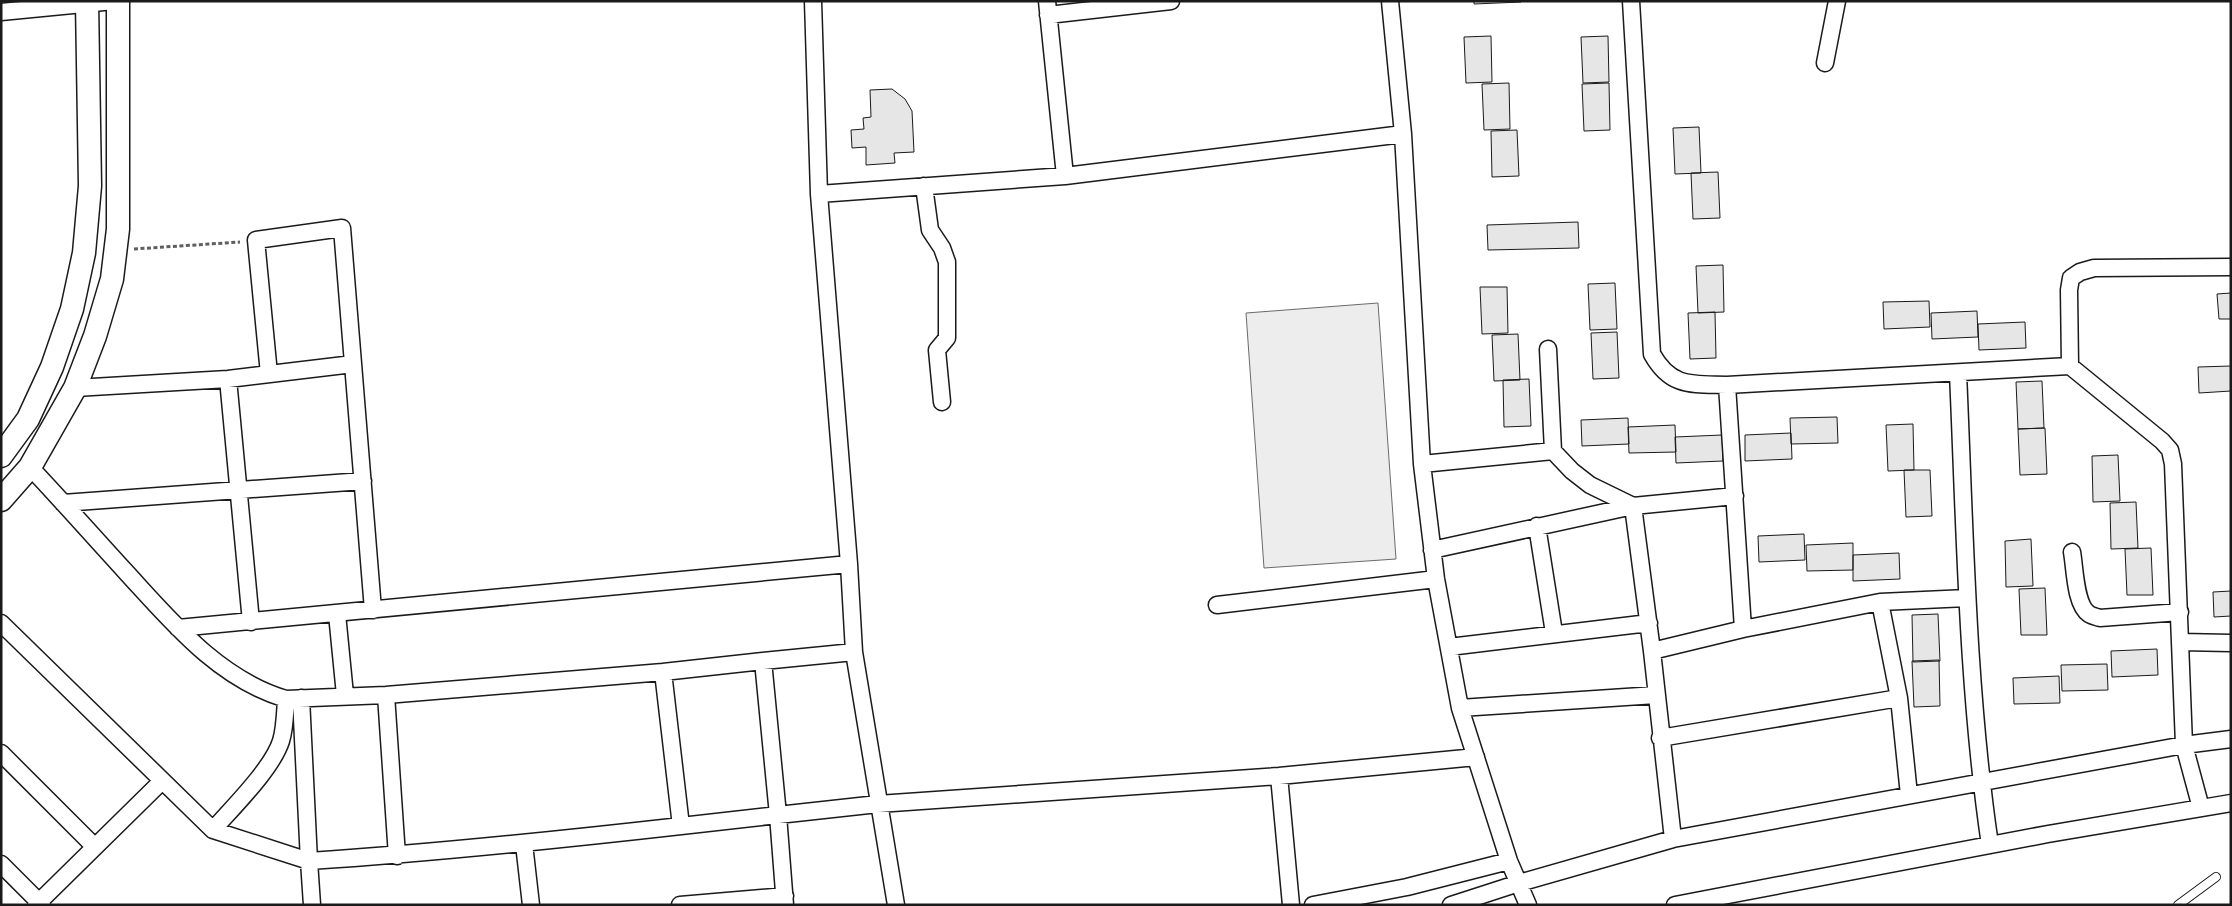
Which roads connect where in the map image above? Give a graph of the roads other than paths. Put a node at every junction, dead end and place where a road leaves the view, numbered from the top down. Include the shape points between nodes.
1 (114, 1) edge
2 (118, 1) edge
3 (813, 1) edge
4 (1171, 1) edge
5 (1390, 1) edge
6 (1632, 1) edge
7 (1837, 1) edge
8 (87, 3) edge
9 (1047, 8) edge
10 (1, 12) edge
11 (1825, 63) dead end
12 (1403, 134) junction
13 (1065, 176) junction
14 (924, 186) junction
15 (819, 194) junction
16 (2231, 267) edge
17 (1548, 349) dead end
18 (353, 364) junction
19 (2070, 366) junction
20 (1958, 373) junction
21 (269, 374) junction
22 (228, 378) junction
23 (1728, 385) junction
24 (75, 388) junction
25 (942, 402) dead end
26 (1553, 451) junction
27 (1, 456) edge
28 (1422, 464) junction
29 (30, 467) junction
30 (362, 482) junction
31 (239, 490) junction
32 (1735, 496) junction
33 (1, 500) edge
34 (63, 503) junction
35 (1633, 506) junction
36 (1537, 526) junction
37 (1432, 550) junction
38 (2072, 552) dead end
39 (849, 564) junction
40 (1436, 579) junction
41 (1967, 598) junction
42 (1880, 602) junction
43 (1217, 605) dead end
44 (373, 610) junction
45 (2180, 612) junction
46 (337, 614) junction
47 (251, 622) junction
48 (1, 623) edge
49 (1649, 623) junction
50 (178, 628) junction
51 (1743, 629) junction
52 (1554, 633) junction
53 (2180, 642) junction
54 (2231, 643) edge
55 (1449, 647) junction
56 (1652, 651) junction
57 (854, 652) junction
58 (762, 660) junction
59 (663, 672) junction
60 (386, 695) junction
61 (1656, 695) junction
62 (345, 696) junction
63 (1899, 698) junction
64 (293, 699) junction
65 (1460, 708) junction
66 (1660, 738) junction
67 (2231, 739) edge
68 (2184, 745) junction
69 (1, 753) edge
70 (1476, 757) junction
71 (1279, 776) junction
72 (162, 781) junction
73 (1981, 783) junction
74 (1909, 794) junction
75 (2231, 803) edge
76 (878, 804) junction
77 (2201, 808) junction
78 (778, 814) junction
79 (681, 826) junction
80 (213, 830) junction
81 (1673, 839) junction
82 (524, 844) junction
83 (1990, 845) junction
84 (95, 847) junction
85 (397, 856) junction
86 (309, 861) junction
87 (1509, 861) junction
88 (1, 864) edge
89 (2216, 877) dead end
90 (1524, 894) edge
91 (785, 901) edge
92 (39, 904) edge
93 (312, 905) edge
94 (531, 905) edge
95 (680, 905) edge
96 (896, 905) edge
97 (1291, 905) edge
98 (1313, 905) edge
99 (1451, 905) edge
100 (1675, 905) edge
101 (2178, 905) edge

1 - 8 street
2 - 24 main road via 116,251 112,280
3 - 15 street
4 - 9 street
5 - 12 street
6 - 23 street via 1652,354 1661,370 1676,380
7 - 11 street
8 - 10 street
8 - 27 main road via 90,186 84,253 72,309 52,367 28,418
9 - 13 street
12 - 13 street
12 - 28 street
13 - 14 street
14 - 15 street
14 - 25 street via 930,230 942,248 946,262 946,338 937,350
15 - 39 street
16 - 19 street via 2094,268 2080,272 2071,278 2069,290
17 - 26 street
18 - 21 street
18 - 21 street via 342,228 256,240
18 - 30 street
19 - 20 street
19 - 45 street via 2170,450
20 - 23 street
20 - 41 street
21 - 22 street
22 - 24 street
22 - 31 street
23 - 32 street
24 - 29 main road
26 - 28 street
26 - 35 street via 1590,485
28 - 37 street
29 - 33 main road
29 - 34 street
30 - 31 street
30 - 44 street
31 - 34 street
31 - 47 street
32 - 35 street
32 - 51 street
34 - 50 street
35 - 36 street
35 - 49 street
36 - 37 street
36 - 52 street
37 - 40 street
38 - 45 street via 2079,597 2088,614 2100,618
39 - 44 street
39 - 57 street
40 - 43 street
40 - 55 street
41 - 42 street
41 - 73 street
42 - 51 street
42 - 63 street
44 - 46 street
45 - 53 street
46 - 47 street
46 - 62 street
47 - 50 street
48 - 72 street
49 - 52 street
49 - 56 street
50 - 64 street via 224,669 268,694
51 - 56 street
52 - 55 street
53 - 54 street
53 - 68 street
55 - 65 street
56 - 61 street
57 - 58 street
57 - 76 street
58 - 59 street
58 - 78 street
59 - 60 street
59 - 79 street
60 - 62 street
60 - 85 street
61 - 65 street
61 - 66 street
62 - 64 street
63 - 66 street
63 - 74 street
64 - 80 street via 280,743 268,765
64 - 86 street
65 - 70 street
66 - 81 street
67 - 68 street
68 - 73 street
68 - 77 street
69 - 84 street
70 - 71 street
70 - 87 street
71 - 76 street
71 - 97 street
72 - 80 street
72 - 84 street
73 - 74 street
73 - 83 street
74 - 81 street
75 - 77 street
76 - 78 street
76 - 96 street
77 - 83 street
78 - 79 street
78 - 91 street
79 - 82 street
80 - 86 street
81 - 90 street
82 - 85 street
82 - 94 street
83 - 100 street
84 - 92 street
85 - 86 street
86 - 93 street
87 - 90 street
87 - 98 street via 1407,887
88 - 92 street
89 - 101 lane
90 - 99 street
91 - 95 street

